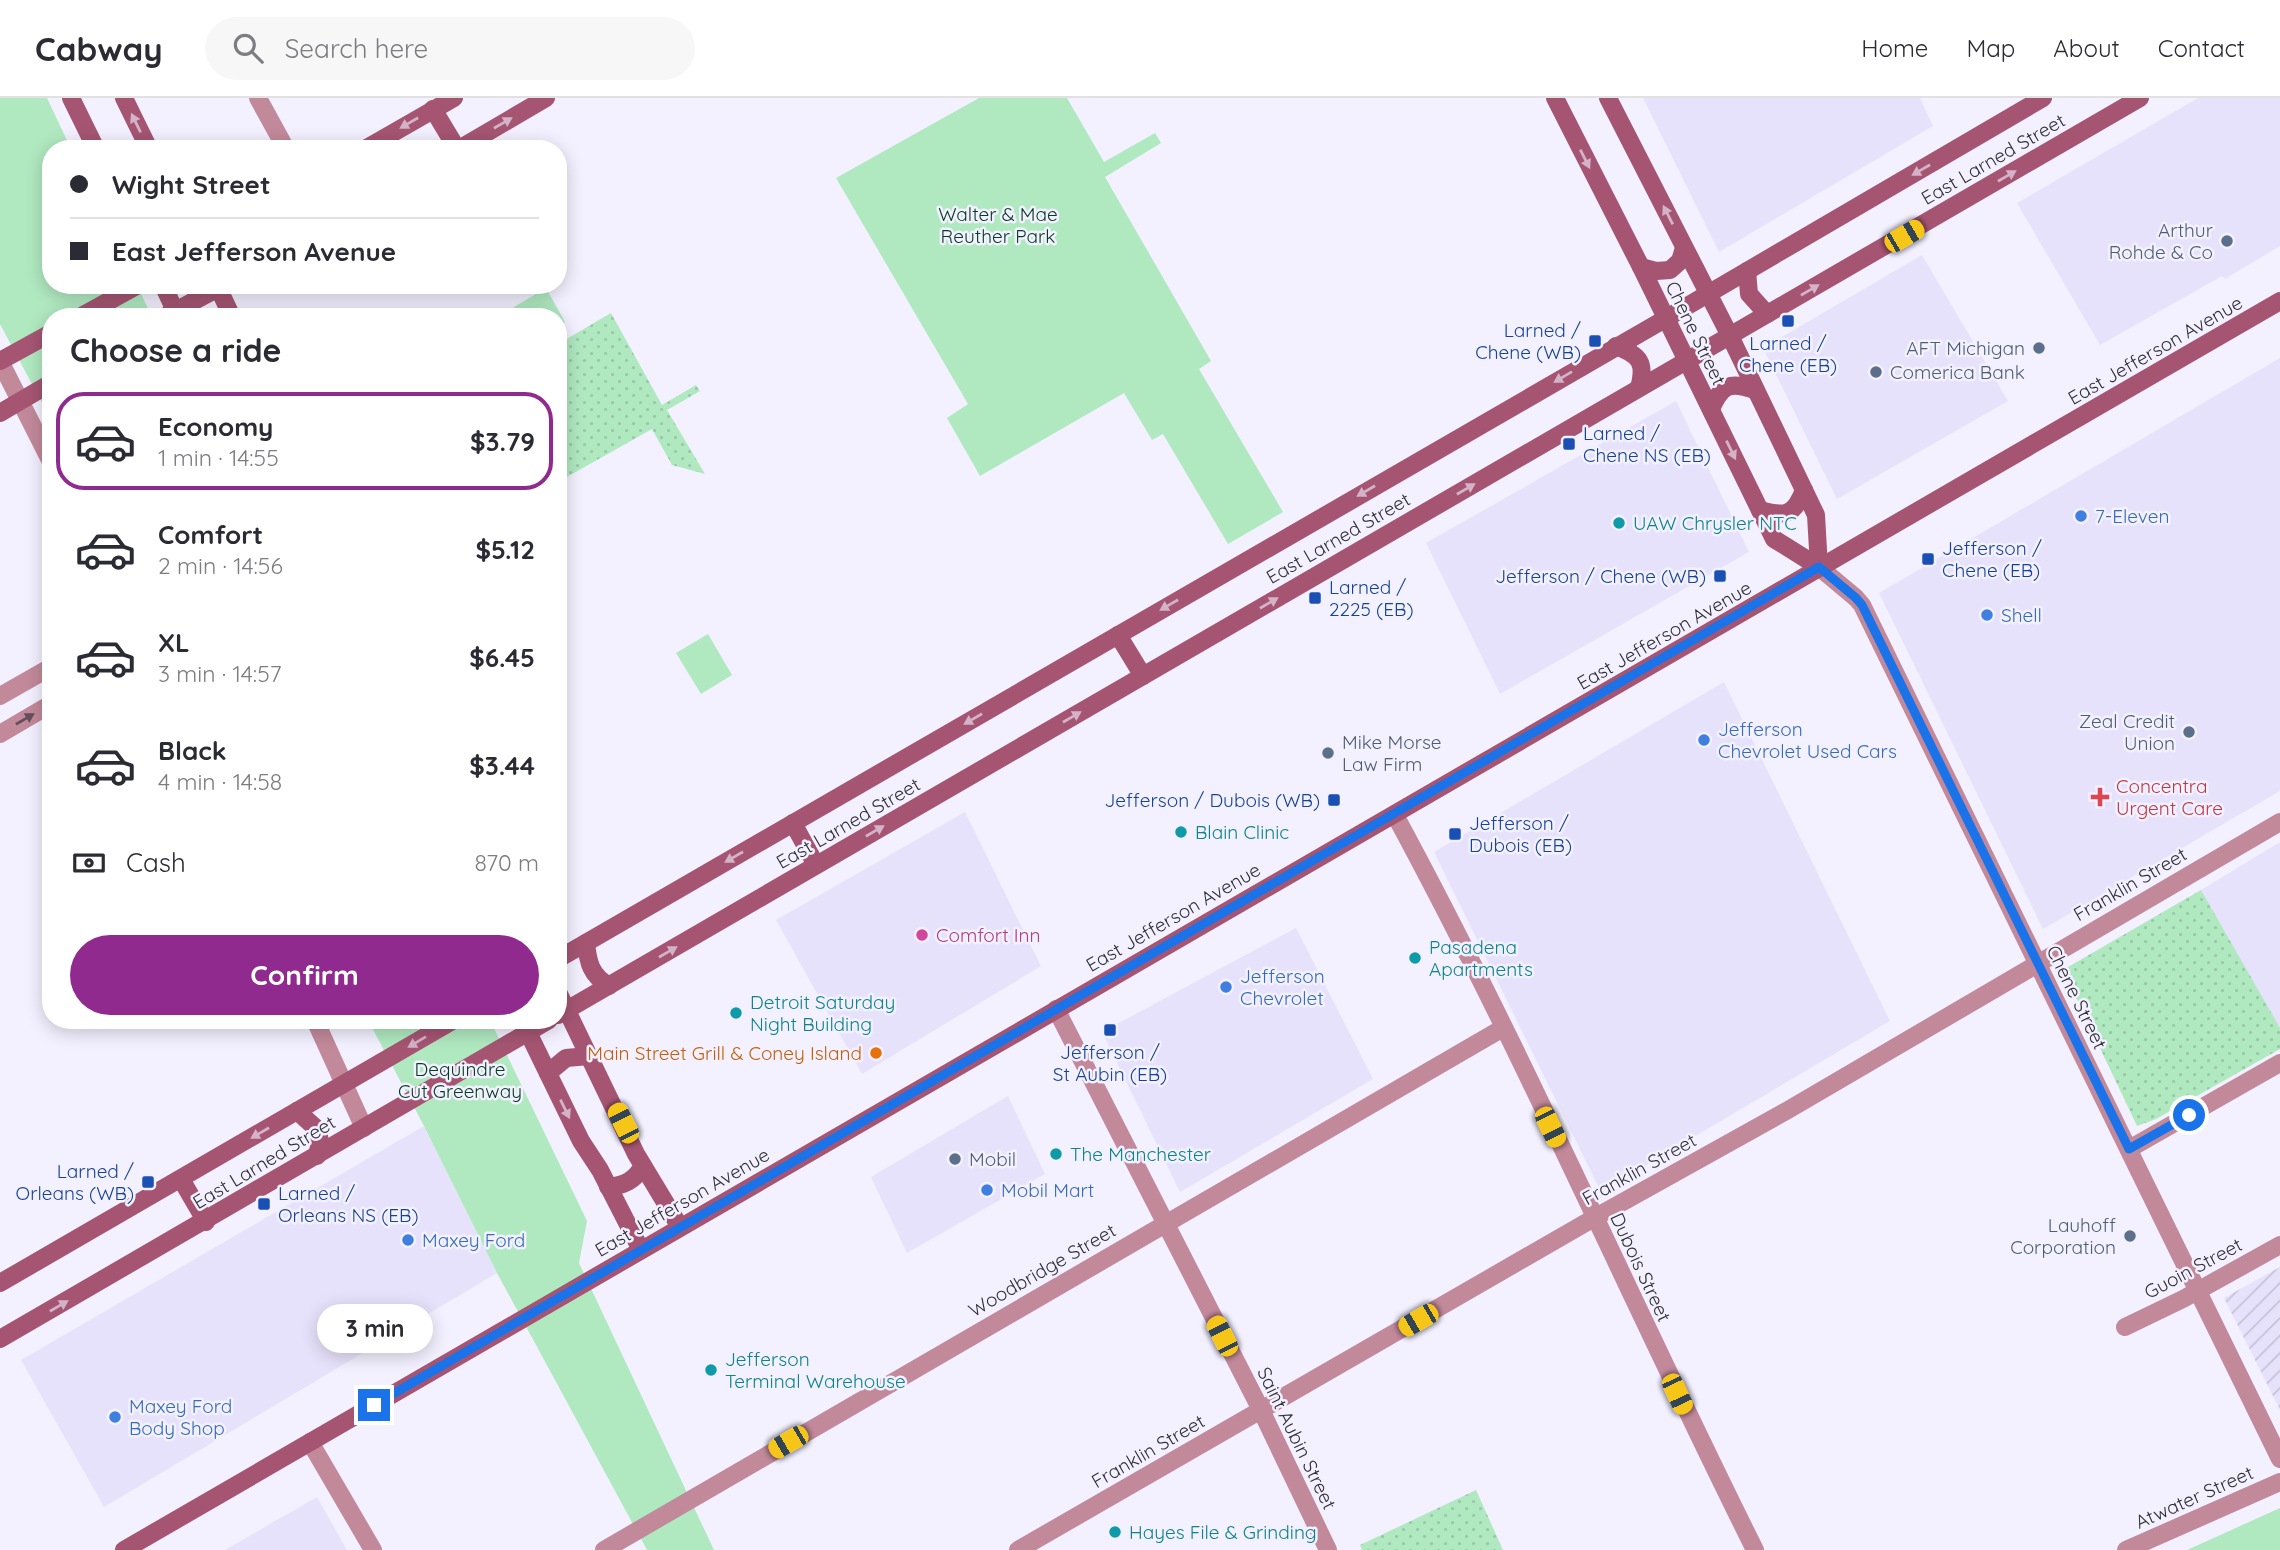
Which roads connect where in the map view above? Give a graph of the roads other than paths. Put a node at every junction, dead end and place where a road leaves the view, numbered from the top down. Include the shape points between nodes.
1 (71, 98) edge
2 (124, 98) edge
3 (258, 98) edge
4 (453, 98) edge
5 (546, 98) edge
6 (1555, 98) edge
7 (1608, 98) edge
8 (2043, 98) edge
9 (2140, 98) edge
10 (433, 110) junction
11 (92, 140) edge
12 (145, 140) edge
13 (280, 140) edge
14 (381, 140) edge
15 (452, 140) edge
16 (474, 140) edge
17 (1685, 248) junction
18 (1641, 267) junction
19 (1747, 271) junction
20 (121, 294) edge
21 (207, 294) edge
22 (1708, 294) junction
23 (2280, 301) edge
24 (96, 308) edge
25 (184, 308) edge
26 (1767, 314) junction
27 (1665, 319) junction
28 (1730, 336) junction
29 (42, 338) edge
30 (1616, 346) junction
31 (0, 361) edge
32 (1687, 362) junction
33 (42, 388) edge
34 (1639, 388) junction
35 (1755, 390) junction
36 (21, 400) junction
37 (1711, 410) junction
38 (0, 413) edge
39 (42, 443) edge
40 (1804, 490) junction
41 (1760, 510) junction
42 (1819, 567) junction
43 (1118, 635) junction
44 (42, 672) edge
45 (1143, 676) junction
46 (0, 696) edge
47 (42, 709) edge
48 (0, 734) edge
49 (1395, 815) junction
50 (2280, 822) edge
51 (793, 823) junction
52 (816, 865) junction
53 (586, 943) junction
54 (567, 955) edge
55 (2037, 962) junction
56 (609, 986) junction
57 (567, 1009) edge
58 (1056, 1009) junction
59 (567, 1020) edge
60 (1503, 1028) junction
61 (319, 1029) edge
62 (439, 1029) edge
63 (521, 1029) edge
64 (526, 1029) edge
65 (589, 1056) junction
66 (2280, 1063) edge
67 (548, 1073) junction
68 (345, 1083) junction
69 (297, 1111) junction
70 (364, 1128) junction
71 (2129, 1149) junction
72 (317, 1156) junction
73 (643, 1166) junction
74 (181, 1179) junction
75 (608, 1186) junction
76 (1594, 1218) junction
77 (206, 1222) junction
78 (1165, 1223) junction
79 (680, 1227) junction
80 (2280, 1245) edge
81 (641, 1250) junction
82 (0, 1283) edge
83 (2197, 1291) junction
84 (2125, 1327) dead end
85 (0, 1339) edge
86 (1261, 1410) junction
87 (310, 1442) junction
88 (2280, 1458) edge
89 (2280, 1482) edge
90 (124, 1550) edge
91 (373, 1550) edge
92 (604, 1550) edge
93 (1018, 1550) edge
94 (1328, 1550) edge
95 (1755, 1550) edge
96 (2126, 1550) edge

1 - 11 street
12 -> 2 street
3 - 13 street
4 - 10 street
16 -> 5 street
6 -> 18 street, Chene Street
17 -> 7 street, Chene Street
8 -> 19 street, East Larned Street
26 -> 9 street, East Larned Street
10 -> 14 street
10 - 15 street
17 - 18 street via 1670,270
17 - 22 street, Chene Street
18 - 27 street, Chene Street
19 - 22 street, East Larned Street
19 - 26 street via 1749,295
20 - 24 street
21 - 25 street
22 - 27 street, East Larned Street
22 - 28 street, Chene Street
23 - 42 street, East Jefferson Avenue
26 - 28 street, East Larned Street
27 - 30 street, East Larned Street
27 - 32 street, Chene Street
28 - 32 street, East Larned Street
28 - 35 street, Chene Street
29 - 31 street
30 - 34 street via 1640,360
30 -> 43 street, East Larned Street
31 - 36 street
32 - 34 street, East Larned Street
32 - 37 street, Chene Street
33 - 36 street
45 -> 34 street, East Larned Street
35 - 37 street via 1727,386
35 - 40 street, Chene Street
36 - 38 street
36 - 39 street
37 -> 41 street, Chene Street
40 - 41 street via 1789,513
40 - 42 street, Chene Street via 1816,515
41 - 42 street, Chene Street via 1774,539
42 - 49 street, East Jefferson Avenue
42 - 55 street, Chene Street via 1862,605
43 - 45 street
43 -> 51 street, East Larned Street
44 - 46 street
52 -> 45 street, East Larned Street
48 -> 47 street
49 - 58 street, East Jefferson Avenue
49 - 60 street, Dubois Street
50 - 55 street, Franklin Street
51 - 52 street
51 -> 53 street, East Larned Street
56 -> 52 street, East Larned Street
53 - 54 street, East Larned Street
53 - 56 street via 591,970
55 - 71 street, Chene Street
55 - 76 street, Franklin Street via 1788,1110
56 - 57 street, East Larned Street
58 - 78 street, Saint Aubin Street
58 - 79 street, East Jefferson Avenue
59 - 65 street
60 - 76 street, Dubois Street
60 - 78 street, Woodbridge Street
61 - 68 street
62 -> 68 street, East Larned Street
63 - 70 street, East Larned Street via 472,1066
64 - 67 street
65 - 67 street via 565,1058
65 - 73 street
66 - 71 street
67 -> 75 street
68 - 69 street, East Larned Street
68 - 70 street
69 - 72 street via 318,1130
69 -> 74 street, East Larned Street
70 - 72 street, East Larned Street
71 - 83 street, Chene Street
72 - 77 street, East Larned Street
73 - 75 street via 629,1182
73 - 79 street
74 - 77 street
74 - 82 street, East Larned Street
75 - 81 street
76 - 86 street, Franklin Street
76 - 95 street, Dubois Street
85 -> 77 street, East Larned Street
78 - 86 street, Saint Aubin Street
78 - 92 street, Woodbridge Street
79 - 81 street, East Jefferson Avenue
80 - 83 street, Guoin Street
81 - 87 street, East Jefferson Avenue
83 - 84 street, Guoin Street
83 - 88 street, Chene Street
86 - 93 street, Franklin Street
86 - 94 street, Saint Aubin Street
87 - 90 street, East Jefferson Avenue
87 - 91 street
89 - 96 street, Atwater Street

